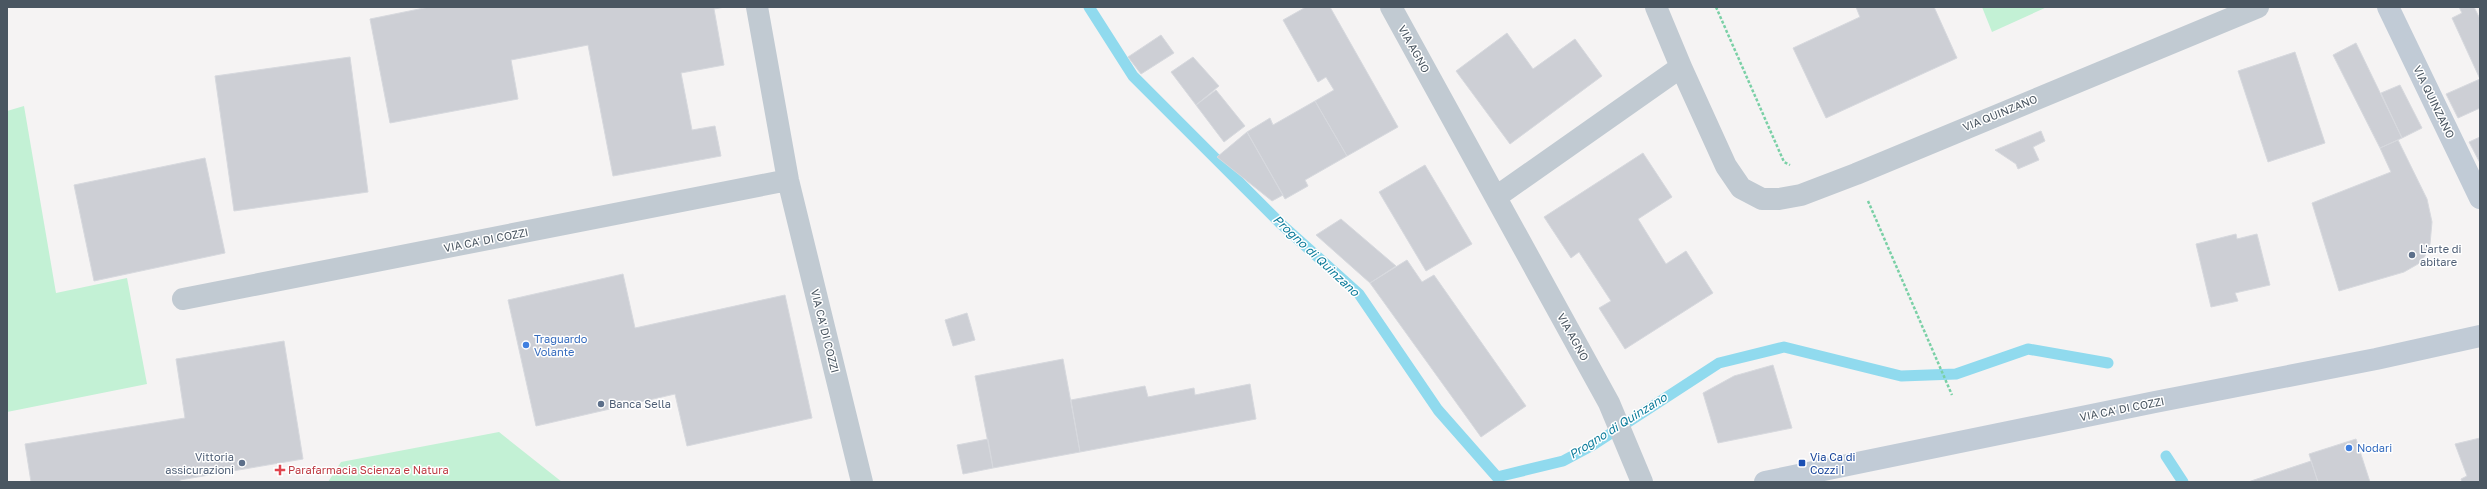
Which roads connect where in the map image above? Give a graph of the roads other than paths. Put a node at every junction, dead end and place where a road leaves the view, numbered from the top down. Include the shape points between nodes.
1 (757, 7) edge
2 (1391, 7) edge
3 (1656, 7) edge
4 (2258, 7) edge
5 (2388, 7) edge
6 (1681, 67) junction
7 (788, 180) junction
8 (1496, 197) junction
9 (2480, 198) edge
10 (183, 299) dead end
11 (2480, 336) edge
12 (1638, 473) edge
13 (862, 482) edge
14 (1765, 482) edge

1 - 7 street, VIA CA' DI COZZI
2 - 8 street, VIA AGNO
3 - 6 street
4 - 6 street, VIA QUINZANO via 1801,195 1779,199 1762,199 1741,188 1726,166
5 - 9 main road, VIA QUINZANO
6 - 8 street
7 - 10 street, VIA CA' DI COZZI
7 - 13 street, VIA CA' DI COZZI
8 - 12 street, VIA AGNO via 1609,403
11 - 14 main road, VIA CA' DI COZZI

